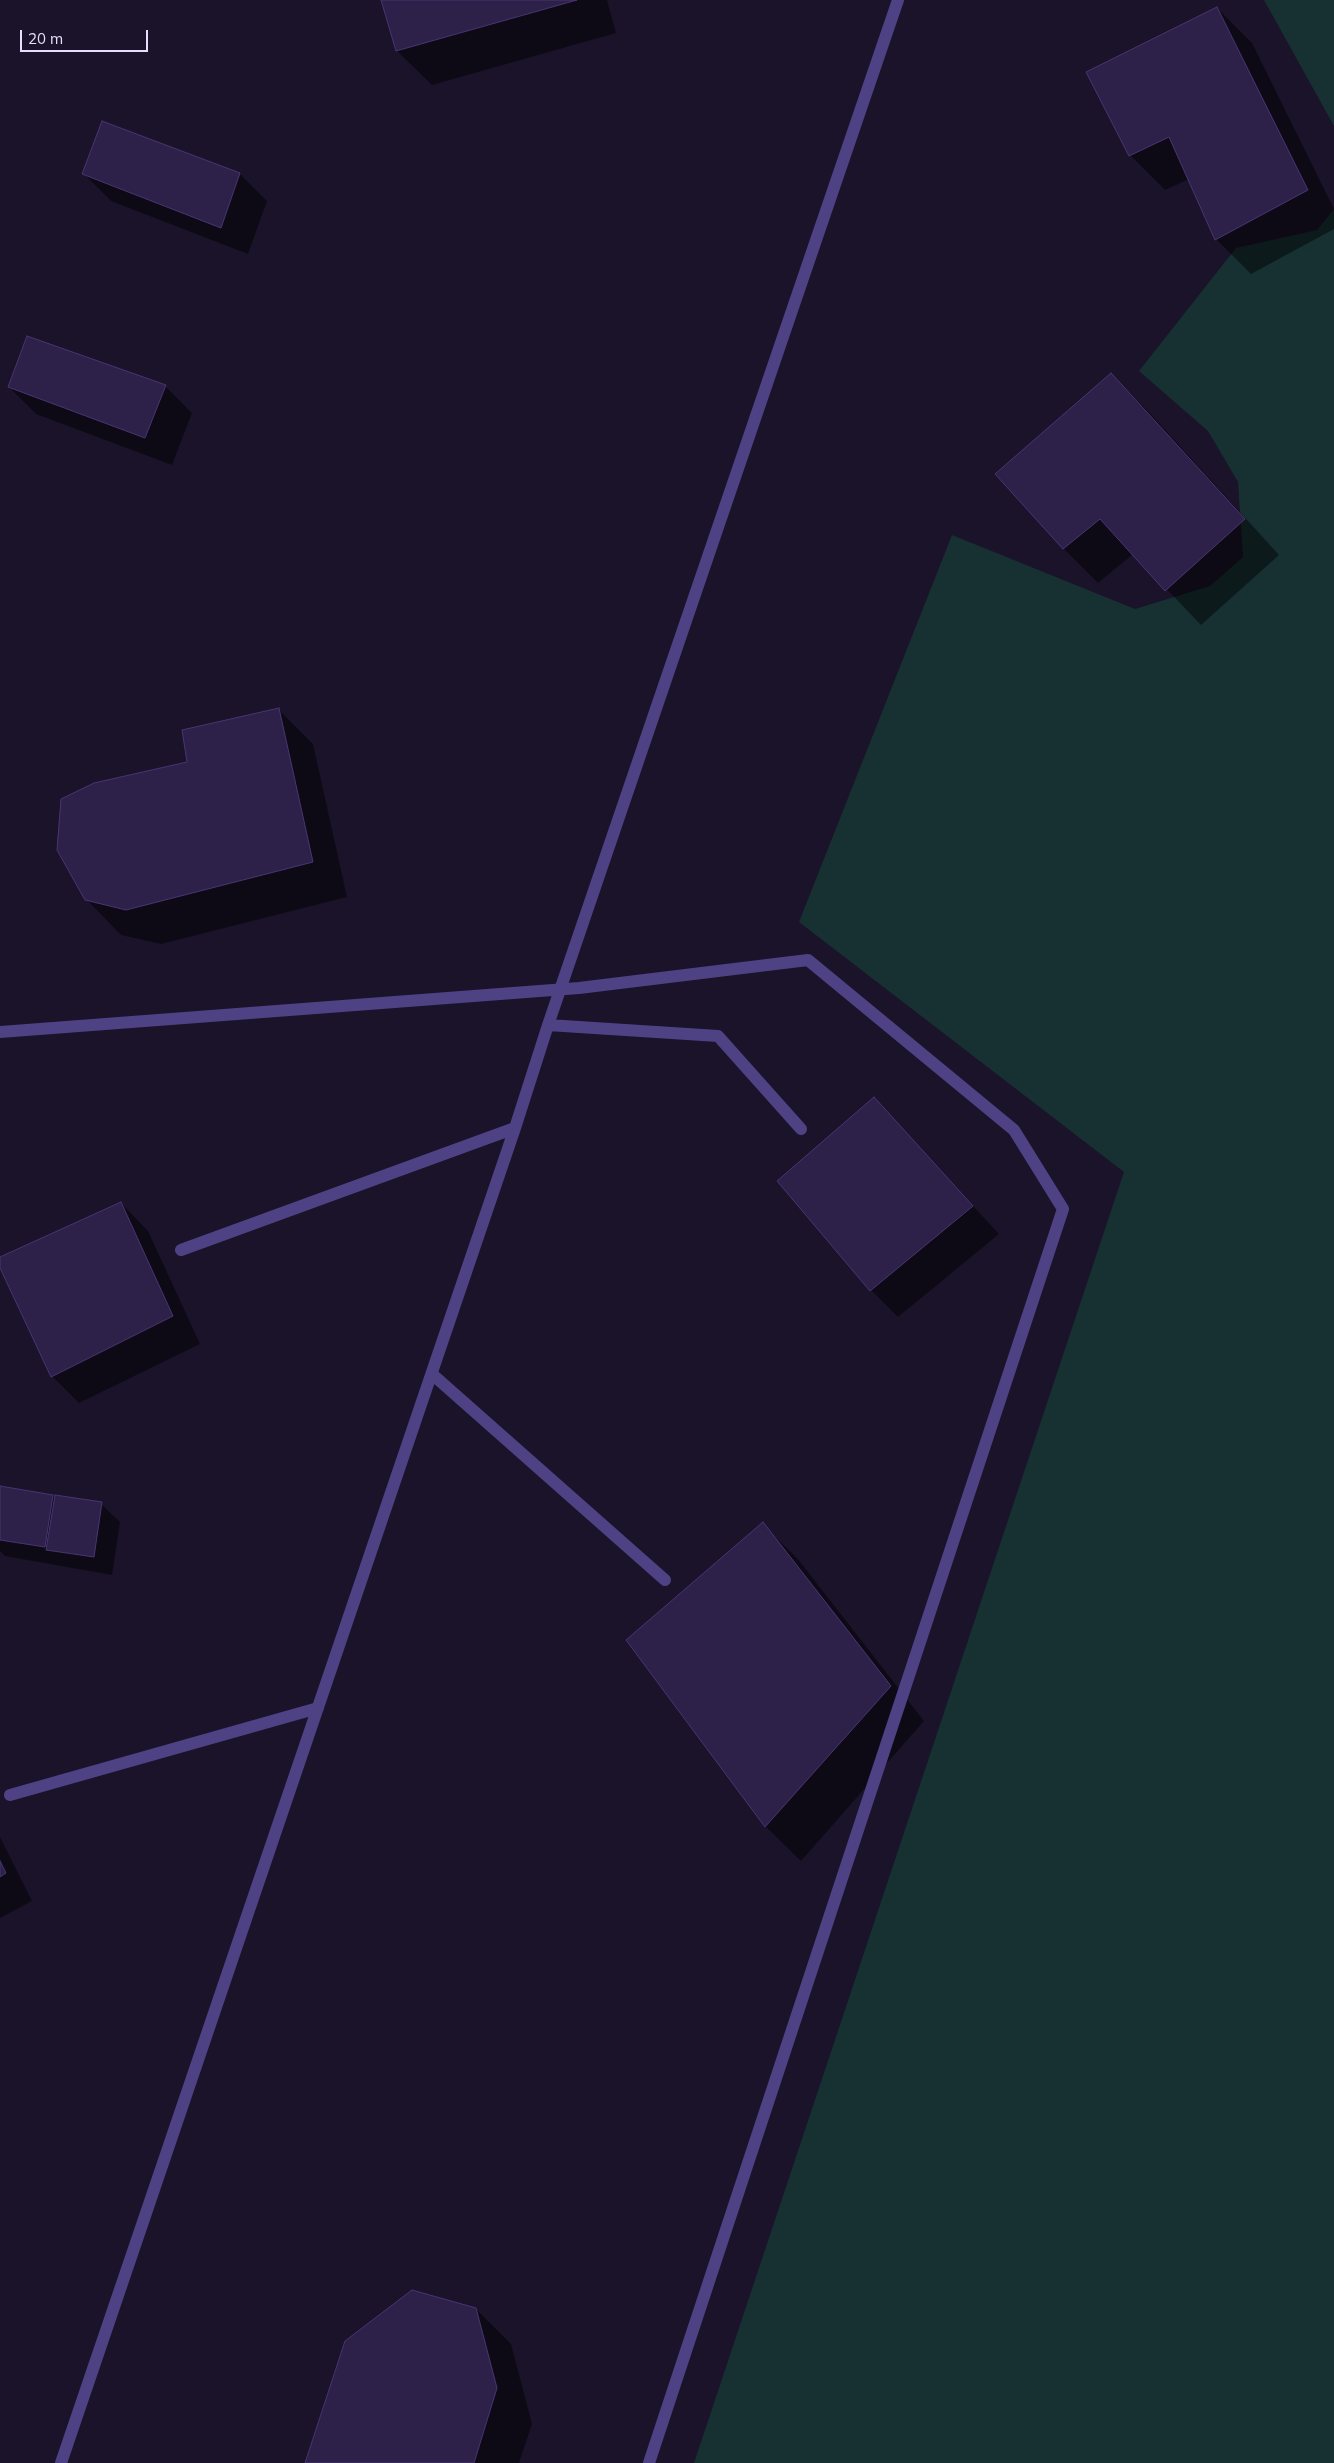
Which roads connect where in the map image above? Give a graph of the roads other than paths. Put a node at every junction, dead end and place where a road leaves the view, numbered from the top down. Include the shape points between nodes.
1 (898, 0) edge
2 (560, 989) junction
3 (548, 1025) junction
4 (0, 1032) edge
5 (515, 1128) junction
6 (801, 1129) dead end
7 (181, 1250) dead end
8 (432, 1374) junction
9 (665, 1580) dead end
10 (318, 1708) junction
11 (10, 1796) dead end
12 (61, 2463) edge
13 (649, 2463) edge

1 - 2 lane
2 - 3 lane
2 - 4 lane
2 - 13 lane via 808,960 1014,1130 1063,1209
3 - 5 lane
3 - 6 lane via 718,1036
5 - 7 lane
5 - 8 lane
8 - 9 lane
8 - 10 lane
10 - 11 lane
10 - 12 lane

